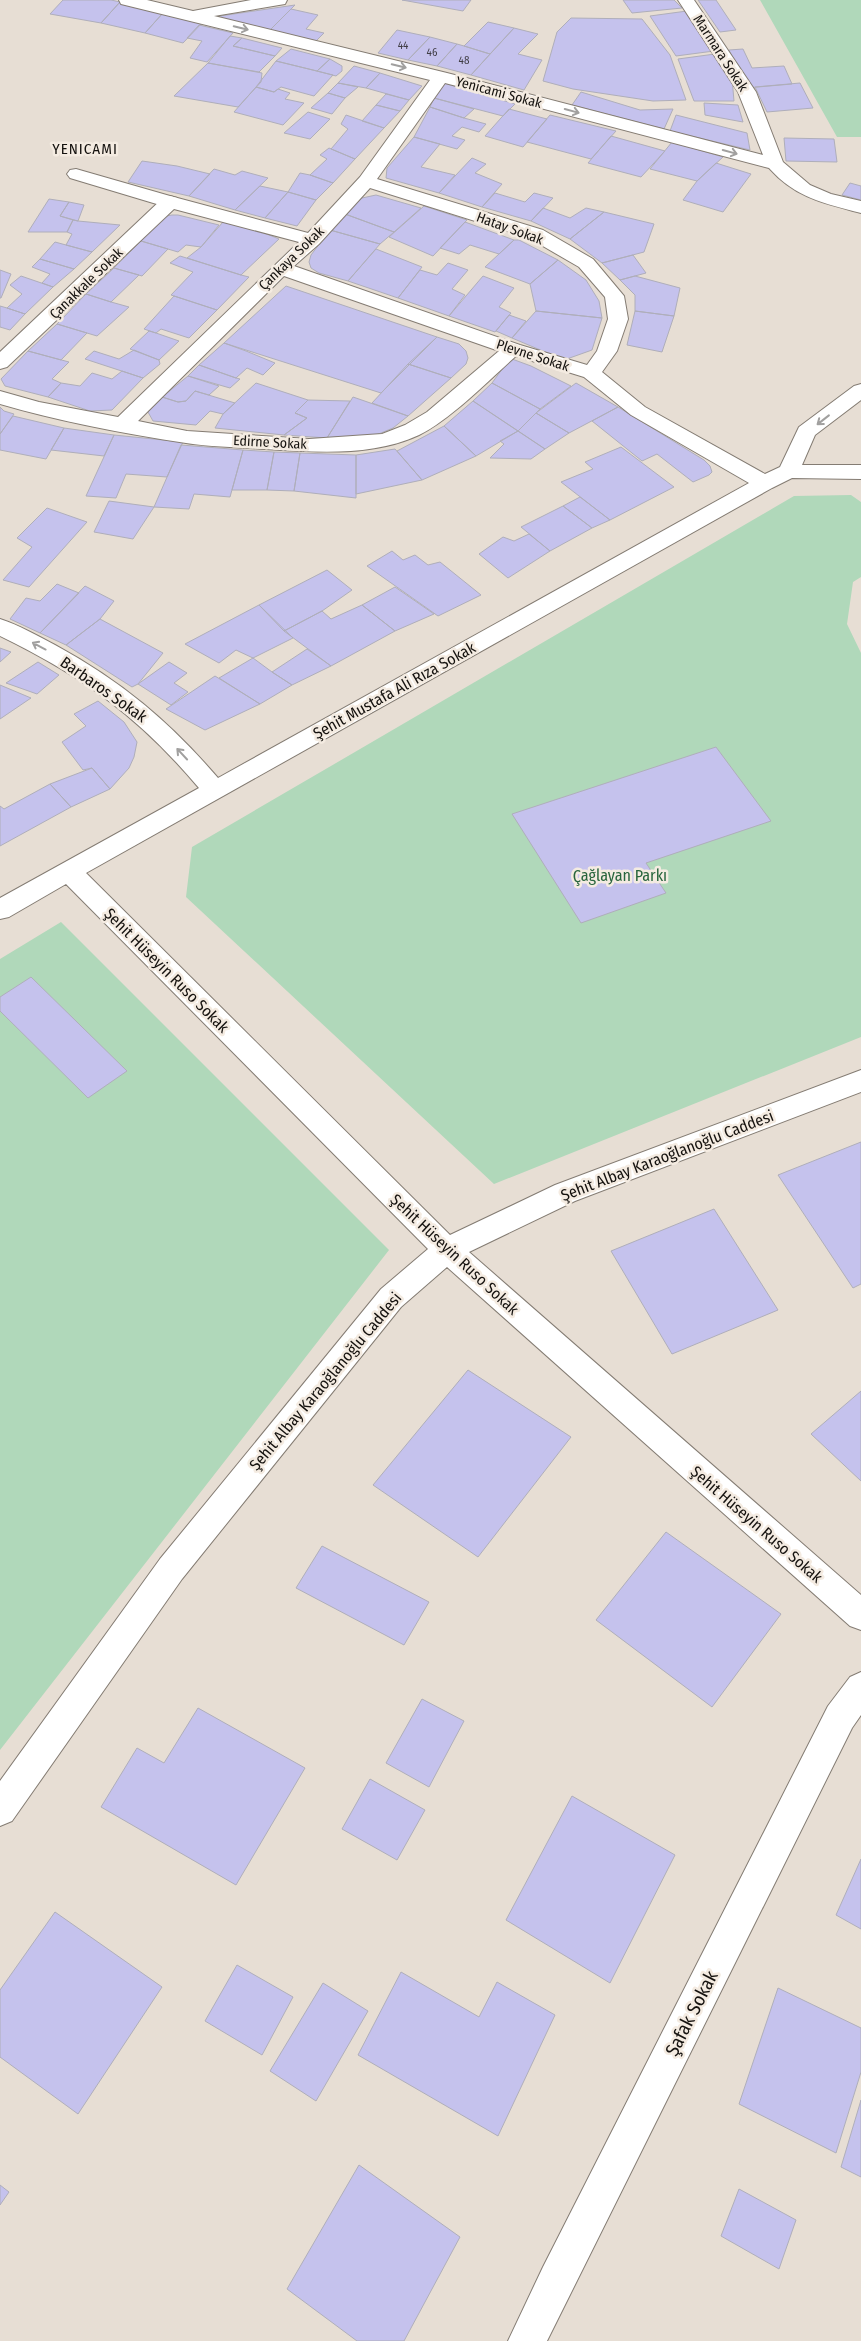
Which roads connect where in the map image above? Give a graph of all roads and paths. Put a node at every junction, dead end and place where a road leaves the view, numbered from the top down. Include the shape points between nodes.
1 (127, 0) edge
2 (279, 0) edge
3 (686, 0) edge
4 (183, 9) edge
5 (441, 76) junction
6 (775, 164) junction
7 (76, 174) dead end
8 (366, 181) junction
9 (170, 202) junction
10 (861, 207) edge
11 (312, 240) junction
12 (281, 268) junction
13 (513, 348) junction
14 (0, 363) edge
15 (591, 373) junction
16 (861, 390) edge
17 (0, 397) edge
18 (123, 424) junction
19 (789, 471) junction
20 (861, 472) edge
21 (765, 483) junction
22 (0, 628) edge
23 (216, 790) junction
24 (69, 872) junction
25 (0, 910) edge
26 (861, 1081) edge
27 (447, 1250) junction
28 (861, 1615) edge
29 (861, 1688) edge
30 (0, 1809) edge
31 (527, 2341) edge

1 - 4 street, Yenicami Sokak
2 - 4 street
3 - 6 street, Marmara Sokak via 747,92
4 -> 5 street, Yenicami Sokak
5 -> 6 street, Yenicami Sokak
5 - 8 street, Çankaya Sokak
6 - 10 street via 787,178 816,196
7 - 9 street
8 - 11 street, Çankaya Sokak
8 - 15 street, Hatay Sokak via 536,234 586,263 614,296 618,318 607,351
9 - 11 street
9 - 14 street, Çanakkale Sokak
11 - 12 street, Çankaya Sokak
12 - 13 street, Plevne Sokak
12 - 18 street, Çankaya Sokak
13 - 15 street, Plevne Sokak
13 - 18 street, Edirne Sokak via 434,416 412,430 385,440 290,444 187,437
15 - 21 street, Plevne Sokak via 638,412
16 -> 19 street via 806,432
17 - 18 street, Edirne Sokak via 36,408
19 - 20 street
19 - 21 street, Şehit Mustafa Ali Rıza Sokak
21 - 23 street, Şehit Mustafa Ali Rıza Sokak
23 -> 22 street, Barbaros Sokak via 155,725 107,687 40,646
23 - 24 street, Şehit Mustafa Ali Rıza Sokak
24 - 25 street, Şehit Mustafa Ali Rıza Sokak
24 - 27 street, Şehit Hüseyin Ruso Sokak
26 - 27 street, Şehit Albay Karaoğlanoğlu Caddesi via 565,1193
27 - 28 street, Şehit Hüseyin Ruso Sokak
27 - 30 street, Şehit Albay Karaoğlanoğlu Caddesi via 391,1298 171,1569
29 - 31 street, Şafak Sokak via 840,1716

